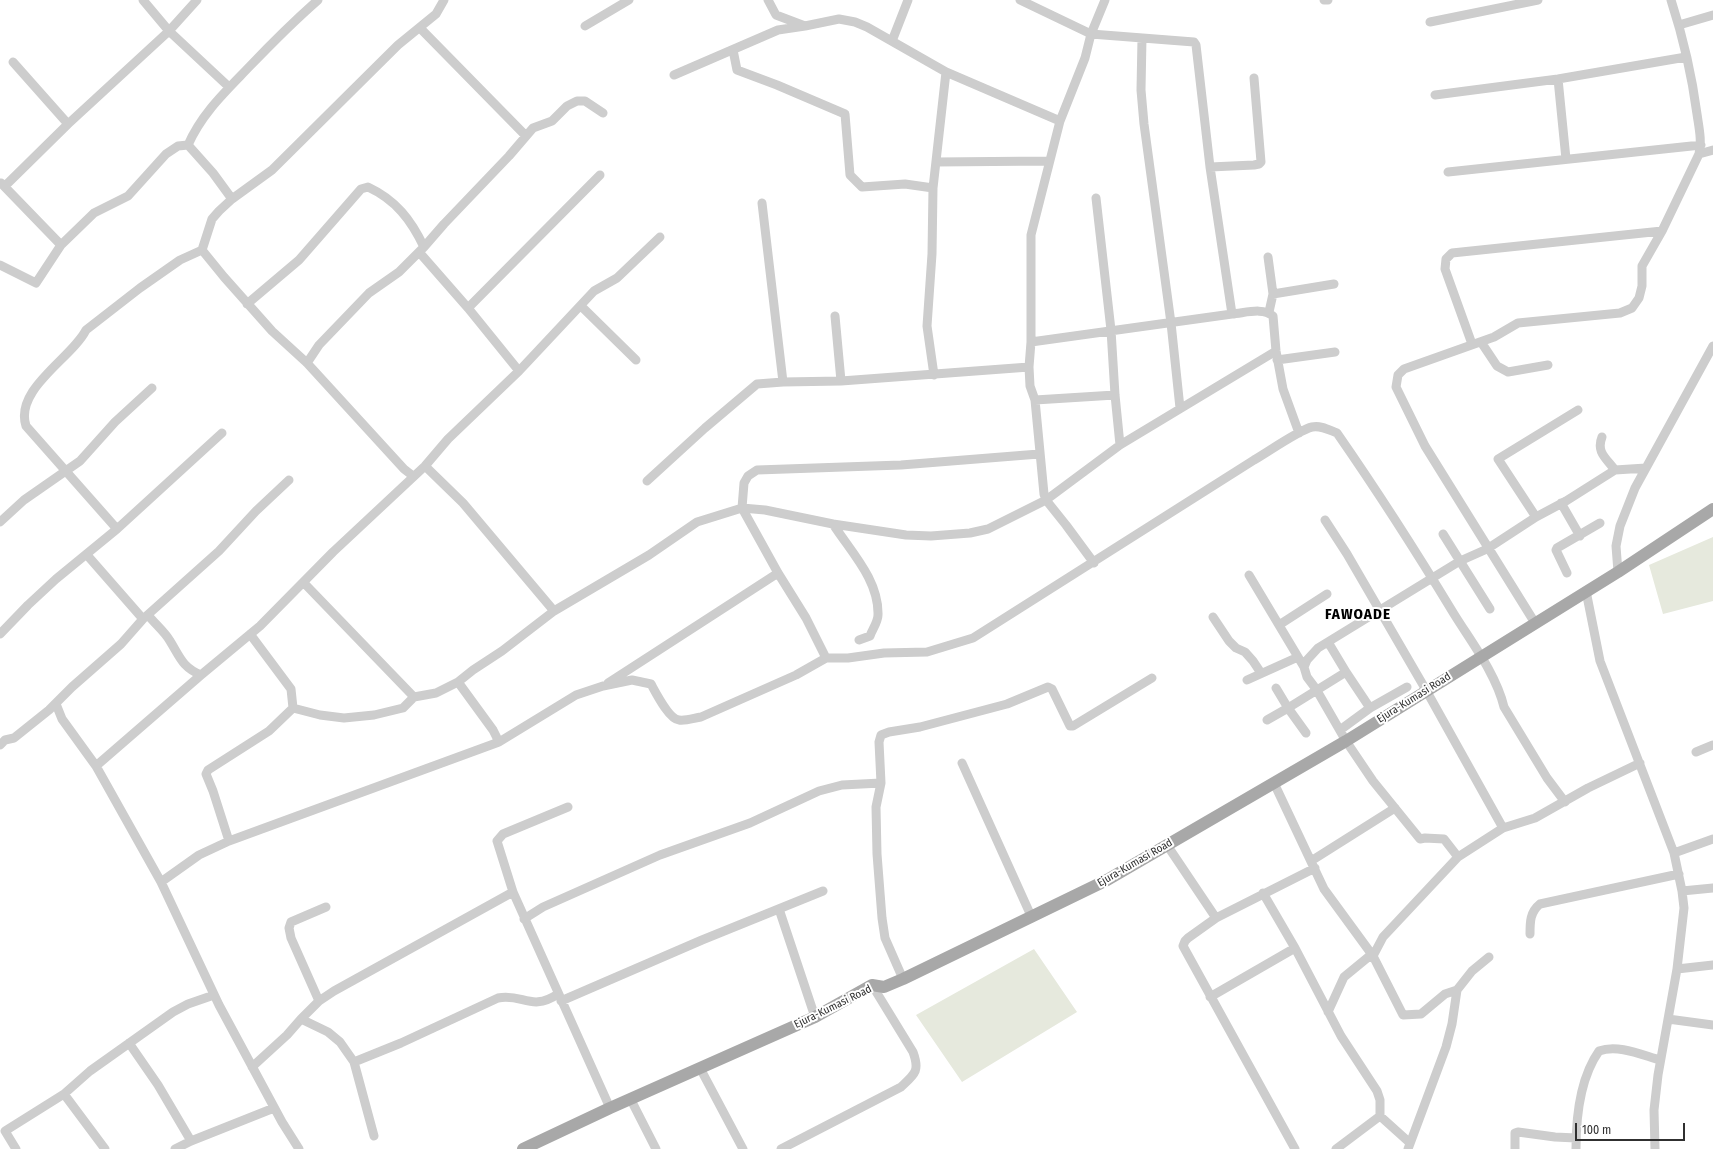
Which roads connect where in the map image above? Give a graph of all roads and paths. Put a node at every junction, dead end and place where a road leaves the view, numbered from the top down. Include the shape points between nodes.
1 (143, 0) edge
2 (197, 0) edge
3 (318, 0) edge
4 (444, 0) edge
5 (629, 0) edge
6 (768, 0) edge
7 (908, 0) edge
8 (1020, 0) edge
9 (1105, 0) edge
10 (1324, 0) edge
11 (1328, 0) edge
12 (1538, 0) edge
13 (1671, 0) edge
14 (616, 3) edge
15 (1713, 15) edge
16 (1430, 22) dead end
17 (1679, 25) junction
18 (585, 26) dead end
19 (805, 26) junction
20 (420, 28) junction
21 (169, 31) junction
22 (1091, 34) junction
23 (1142, 38) junction
24 (892, 41) junction
25 (733, 50) junction
26 (1686, 57) junction
27 (13, 62) dead end
28 (946, 72) junction
29 (674, 75) dead end
30 (1254, 78) dead end
31 (1558, 79) junction
32 (229, 87) junction
33 (1435, 95) dead end
34 (603, 113) dead end
35 (1060, 121) junction
36 (68, 124) junction
37 (526, 136) junction
38 (188, 145) junction
39 (1700, 149) junction
40 (1713, 150) edge
41 (1566, 159) junction
42 (1049, 161) junction
43 (936, 162) junction
44 (1210, 167) junction
45 (1448, 172) dead end
46 (600, 175) dead end
47 (2, 184) edge
48 (933, 188) junction
49 (1096, 198) dead end
50 (232, 199) junction
51 (762, 203) dead end
52 (1662, 231) junction
53 (660, 237) dead end
54 (61, 245) junction
55 (202, 250) junction
56 (421, 250) junction
57 (1268, 257) dead end
58 (0, 265) edge
59 (1334, 284) dead end
60 (1273, 294) junction
61 (247, 304) junction
62 (581, 306) junction
63 (468, 308) junction
64 (1269, 312) junction
65 (1232, 314) junction
66 (835, 316) dead end
67 (1171, 323) junction
68 (1111, 330) junction
69 (1031, 342) junction
70 (1477, 343) junction
71 (1713, 346) edge
72 (1335, 352) dead end
73 (1277, 355) junction
74 (636, 360) dead end
75 (1709, 360) edge
76 (307, 363) junction
77 (1548, 365) dead end
78 (1029, 368) junction
79 (519, 372) junction
80 (934, 375) junction
81 (842, 381) junction
82 (782, 382) junction
83 (152, 388) dead end
84 (1115, 395) junction
85 (1035, 400) junction
86 (1180, 408) junction
87 (1578, 410) dead end
88 (222, 433) dead end
89 (1299, 433) junction
90 (1602, 437) dead end
91 (1120, 445) junction
92 (1039, 454) junction
93 (425, 466) junction
94 (1646, 468) junction
95 (1615, 470) junction
96 (66, 472) junction
97 (412, 476) junction
98 (289, 480) dead end
99 (647, 482) dead end
100 (1046, 500) junction
101 (1561, 503) junction
102 (742, 508) junction
103 (1713, 510) edge
104 (1536, 517) junction
105 (1325, 520) dead end
106 (0, 522) edge
107 (1600, 523) dead end
108 (833, 524) junction
109 (117, 529) junction
110 (1443, 534) dead end
111 (1580, 536) junction
112 (1487, 549) junction
113 (87, 555) junction
114 (1460, 562) junction
115 (1094, 563) junction
116 (1618, 572) junction
117 (778, 573) junction
118 (1567, 573) dead end
119 (1249, 575) dead end
120 (1432, 578) junction
121 (304, 583) junction
122 (1586, 591) junction
123 (1327, 594) dead end
124 (1490, 608) dead end
125 (554, 611) junction
126 (1379, 611) junction
127 (145, 617) junction
128 (1213, 617) dead end
129 (1535, 623) junction
130 (1278, 625) junction
131 (0, 634) edge
132 (250, 634) junction
133 (859, 640) dead end
134 (1328, 642) junction
135 (1298, 656) junction
136 (1481, 656) junction
137 (826, 658) junction
138 (1304, 667) junction
139 (1346, 672) junction
140 (1261, 673) junction
141 (201, 674) junction
142 (1152, 678) dead end
143 (1247, 680) dead end
144 (458, 682) junction
145 (603, 686) junction
146 (1407, 687) dead end
147 (1276, 688) dead end
148 (1316, 690) junction
149 (1426, 690) junction
150 (414, 697) junction
151 (56, 704) junction
152 (293, 708) junction
153 (1288, 708) junction
154 (1370, 708) junction
155 (1267, 720) dead end
156 (1306, 733) dead end
157 (1343, 736) junction
158 (2, 742) edge
159 (499, 742) junction
160 (1713, 745) edge
161 (1696, 752) dead end
162 (1640, 762) junction
163 (962, 763) dead end
164 (96, 766) junction
165 (881, 783) junction
166 (1274, 783) junction
167 (1565, 802) junction
168 (568, 807) dead end
169 (1395, 808) junction
170 (1503, 828) junction
171 (1713, 839) edge
172 (229, 841) junction
173 (1167, 845) junction
174 (1674, 854) junction
175 (1458, 857) junction
176 (1313, 865) junction
177 (1679, 874) junction
178 (161, 882) junction
179 (1713, 888) edge
180 (823, 891) dead end
181 (1682, 891) junction
182 (512, 892) junction
183 (1263, 893) junction
184 (326, 907) dead end
185 (779, 909) junction
186 (524, 918) junction
187 (1032, 918) junction
188 (1216, 918) junction
189 (1530, 934) dead end
190 (1295, 948) junction
191 (1373, 955) junction
192 (1489, 957) dead end
193 (1713, 965) edge
194 (1677, 969) junction
195 (903, 979) junction
196 (872, 986) junction
197 (1457, 990) junction
198 (214, 995) junction
199 (1210, 997) junction
200 (560, 998) junction
201 (319, 1001) junction
202 (1328, 1012) junction
203 (815, 1017) junction
204 (301, 1018) junction
205 (1668, 1019) junction
206 (1713, 1025) edge
207 (129, 1043) junction
208 (1660, 1060) junction
209 (354, 1062) junction
210 (252, 1067) junction
211 (700, 1068) junction
212 (64, 1094) junction
213 (632, 1100) junction
214 (274, 1108) junction
215 (610, 1108) junction
216 (1380, 1116) junction
217 (2, 1127) edge
218 (374, 1136) dead end
219 (1576, 1138) junction
220 (190, 1141) junction
221 (1409, 1146) edge
222 (1293, 1148) edge
223 (16, 1149) edge
224 (105, 1149) edge
225 (175, 1149) edge
226 (299, 1149) edge
227 (523, 1149) edge
228 (656, 1149) edge
229 (742, 1149) edge
230 (781, 1149) edge
231 (1336, 1149) edge
232 (1514, 1149) edge
233 (1576, 1149) edge
234 (1655, 1149) edge

1 - 21 street
2 - 21 street
3 - 32 street
4 - 20 street via 436,14
5 - 14 street
6 - 19 street via 776,15
7 - 24 street
8 - 22 street
9 - 22 street
10 - 11 street
12 - 16 street
13 - 17 street
14 - 18 street
15 - 17 street
17 - 26 street
19 - 24 street via 839,19 855,22
19 - 25 street via 778,30
20 - 37 street
20 - 50 street via 398,45 272,170
21 - 32 street
21 - 36 street
22 - 23 street
22 - 35 street via 1085,58
23 - 44 street via 1192,41 1196,45
23 - 67 street via 1141,90 1144,124
24 - 28 street
25 - 29 street
25 - 48 street via 737,70 845,114 850,175 862,187 905,184
26 - 31 street
26 - 39 street via 1695,97
27 - 36 street
28 - 35 street
28 - 43 street
30 - 44 street via 1261,162 1254,165
31 - 33 street
31 - 41 street
32 - 38 street via 210,107
34 - 37 street via 585,101 577,101 567,106 552,121 533,128
35 - 42 street
36 - 47 street
37 - 56 street
38 - 50 street
38 - 54 street via 178,146 166,154 128,196 94,213
39 - 40 street
39 - 41 street
39 - 52 street
41 - 45 street
42 - 43 street
42 - 69 street via 1031,235
43 - 48 street
44 - 65 street
46 - 63 street
47 - 54 street
48 - 80 street via 932,254 926,326
49 - 68 street
50 - 55 street via 212,219
51 - 82 street
52 - 70 street via 1642,266 1642,286 1639,298 1632,308 1620,313 1518,323 1494,337
52 - 70 street via 1452,253 1446,259 1444,270
53 - 62 street via 617,278 594,291
54 - 58 street via 36,283
55 - 61 street
55 - 96 street via 180,260 86,330 81,339 48,372 30,396 24,412 26,426
56 - 61 street via 414,227 404,212 378,192 368,187 361,189 298,260
56 - 63 street
56 - 76 street via 399,272 369,293 319,345
57 - 60 street
59 - 60 street
60 - 64 street
61 - 76 street
62 - 74 street
62 - 79 street
63 - 79 street
64 - 65 street
64 - 73 street via 1273,316
65 - 67 street
66 - 81 street
67 - 68 street
67 - 86 street
68 - 69 street
68 - 84 street
69 - 78 street
70 - 77 street via 1497,366 1508,372
70 - 112 street via 1404,369 1398,375 1396,387 1425,446
71 - 75 street
72 - 73 street
73 - 86 street
73 - 89 street via 1283,389
75 - 94 street
76 - 97 street
78 - 80 street
78 - 85 street via 1030,386
79 - 93 street via 448,439
80 - 81 street
81 - 82 street
82 - 99 street via 757,384 704,428
83 - 96 street
84 - 85 street
84 - 91 street
85 - 92 street
86 - 91 street
87 - 104 street via 1498,459
88 - 109 street
89 - 115 street
89 - 120 street via 1312,427 1322,427 1337,433
90 - 95 street via 1600,451
91 - 100 street
92 - 100 street
92 - 102 street via 902,465 758,470 748,476 744,483
93 - 97 street
93 - 125 street via 463,503
94 - 95 street
94 - 116 street via 1620,526 1616,546
95 - 101 street
96 - 106 street via 24,500
96 - 109 street
97 - 121 street
98 - 127 street via 219,551
100 - 108 street via 988,528 970,533 906,535
100 - 115 street
101 - 104 street
101 - 111 street
102 - 108 street
102 - 117 street
102 - 125 street via 698,522 650,555
103 - 116 main road, Ejura-Kumasi Road
104 - 112 street
105 - 126 street
107 - 111 street
108 - 133 street via 871,580 876,600 878,616 870,636
109 - 113 street
110 - 114 street
111 - 118 street via 1556,550
112 - 114 street
112 - 129 street
113 - 127 street
113 - 131 street via 56,579
114 - 120 street
114 - 124 street
115 - 137 street via 973,638 928,652 884,652 848,658
116 - 122 main road, Ejura-Kumasi Road
117 - 137 street via 806,618
117 - 145 street
119 - 130 street
120 - 126 street
120 - 136 street
121 - 132 street
121 - 150 street
122 - 129 main road, Ejura-Kumasi Road
122 - 162 street via 1600,661
123 - 130 street
125 - 144 street
126 - 134 street
126 - 149 street
127 - 141 street via 170,640 180,659 190,670
127 - 151 street via 121,644
128 - 140 street via 1229,641 1245,652
129 - 136 main road, Ejura-Kumasi Road
130 - 135 street
132 - 141 street
132 - 152 street via 291,689
134 - 138 street via 1318,648
134 - 139 street
135 - 138 street
135 - 140 street
136 - 149 main road, Ejura-Kumasi Road
136 - 167 street via 1504,707 1547,778
137 - 145 street via 708,714 688,720 673,718 651,684 632,680
138 - 148 street
139 - 148 street
139 - 154 street
140 - 143 street
141 - 164 street
142 - 165 street via 1073,726 1070,726 1052,689 1048,687 1007,704 881,735
144 - 150 street via 436,693
144 - 159 street
145 - 159 street via 576,695
146 - 154 street
147 - 153 street
148 - 153 street
148 - 157 street
149 - 157 main road, Ejura-Kumasi Road
149 - 170 street
150 - 152 street via 403,708 374,715 344,718
151 - 158 street via 14,738
151 - 164 street via 62,718
152 - 172 street via 270,731 208,770 206,774
153 - 155 street
153 - 156 street
154 - 157 street
157 - 166 main road, Ejura-Kumasi Road
157 - 169 street via 1373,781
159 - 172 street
160 - 161 street
162 - 167 street
162 - 174 street
163 - 187 street
164 - 178 street
165 - 186 street via 842,785 819,791 750,823 660,855
165 - 195 street via 876,807 882,918 885,938
166 - 173 main road, Ejura-Kumasi Road
166 - 176 street
167 - 170 street via 1535,818
168 - 182 street via 503,834 497,841
169 - 175 street via 1420,840 1444,839
169 - 176 street
170 - 175 street
171 - 174 street
172 - 178 street via 199,855
173 - 187 main road, Ejura-Kumasi Road via 1107,880
173 - 188 street
174 - 177 street
175 - 191 street via 1383,937
176 - 183 street
176 - 191 street via 1324,889
177 - 181 street
177 - 189 street via 1540,904 1532,914
178 - 198 street
179 - 181 street
180 - 185 street
181 - 194 street via 1684,908
182 - 186 street
182 - 201 street
183 - 188 street
183 - 190 street
184 - 201 street via 291,922 289,928
185 - 200 street
185 - 203 street
186 - 200 street
187 - 195 main road, Ejura-Kumasi Road
188 - 199 street via 1188,938 1183,946
190 - 199 street
190 - 202 street
191 - 197 street via 1403,1014 1421,1014 1444,994
191 - 202 street via 1344,978
192 - 197 street via 1472,971
193 - 194 street
194 - 205 street
195 - 196 main road, Ejura-Kumasi Road via 884,987
196 - 203 main road, Ejura-Kumasi Road
196 - 230 street via 913,1052 917,1069 901,1087
197 - 221 street via 1446,1047
198 - 207 street via 173,1012
198 - 210 street
199 - 222 street
200 - 209 street via 541,1002 498,998
200 - 215 street
201 - 204 street
202 - 216 street via 1377,1091
203 - 211 main road, Ejura-Kumasi Road
204 - 209 street via 328,1032 340,1042
204 - 210 street via 283,1039
205 - 206 street
205 - 208 street
207 - 212 street via 90,1071
207 - 220 street via 158,1085
208 - 219 street via 1616,1048 1599,1051 1587,1073 1582,1091
208 - 234 street via 1654,1110
209 - 218 street
210 - 214 street
211 - 213 main road, Ejura-Kumasi Road
211 - 229 street
212 - 217 street
212 - 224 street
213 - 215 main road, Ejura-Kumasi Road
213 - 228 street
214 - 220 street
214 - 226 street
215 - 227 main road, Ejura-Kumasi Road
216 - 221 street
216 - 231 street
217 - 223 street
219 - 232 street via 1518,1132 1515,1133
219 - 233 street
220 - 225 street

